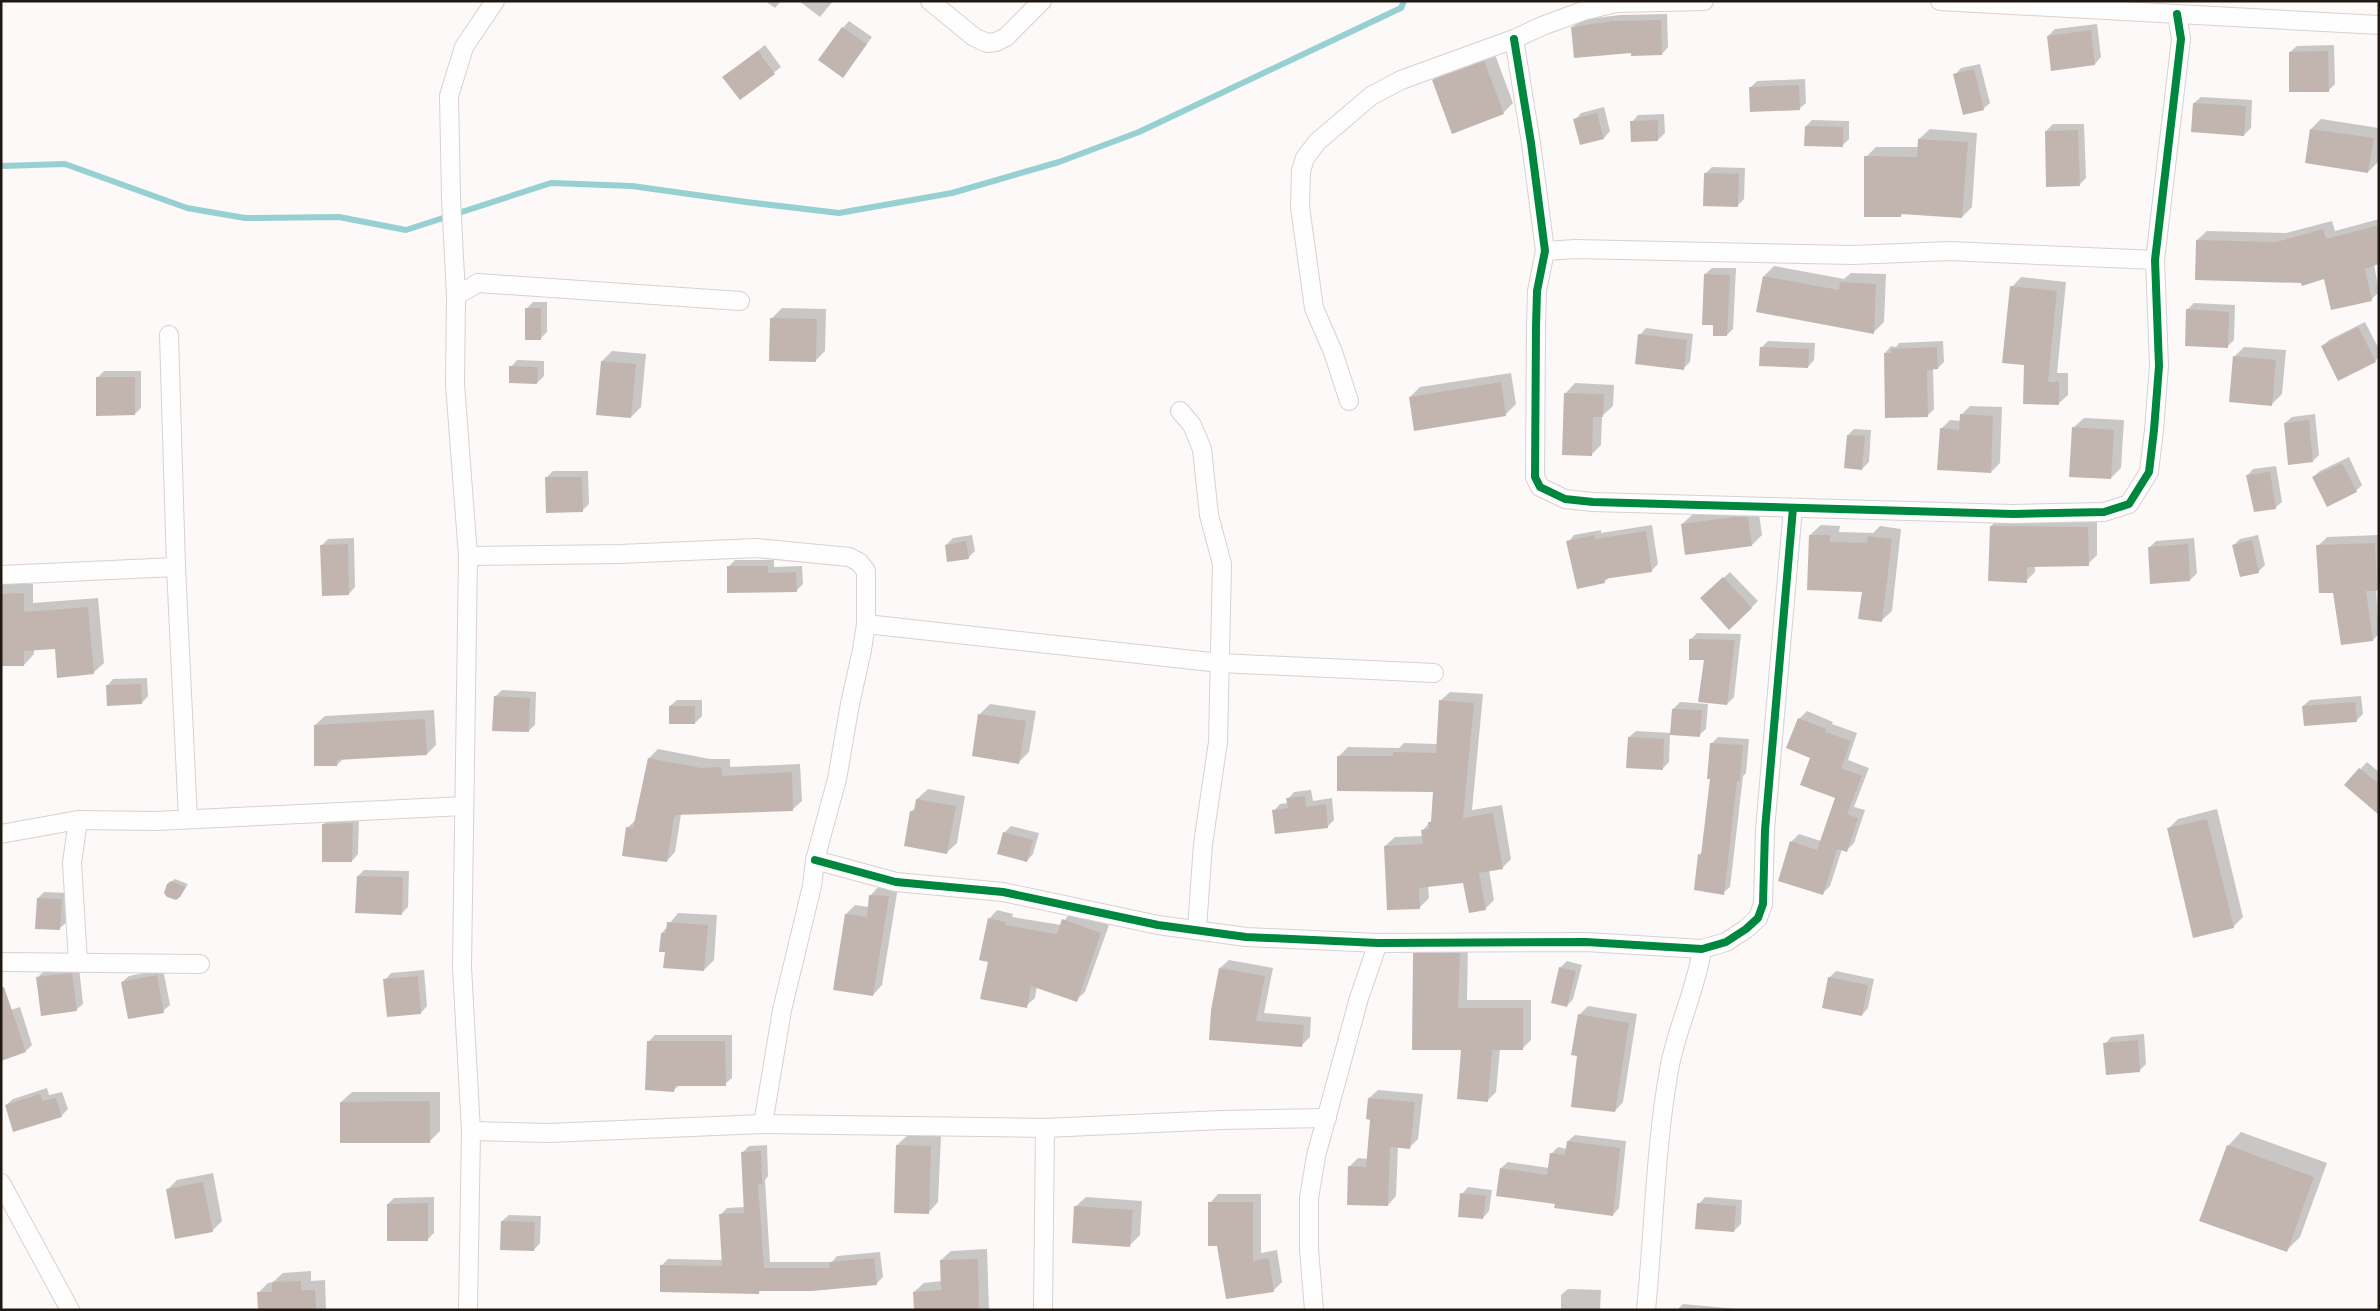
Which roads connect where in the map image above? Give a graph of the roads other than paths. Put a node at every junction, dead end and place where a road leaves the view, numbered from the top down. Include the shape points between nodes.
1 (495, 1) edge
2 (930, 1) edge
3 (1042, 1) edge
4 (1704, 1) edge
5 (1940, 1) edge
6 (2177, 14) junction
7 (2379, 25) edge
8 (1514, 39) junction
9 (1545, 251) junction
10 (2155, 260) junction
11 (456, 296) junction
12 (740, 301) dead end
13 (168, 335) dead end
14 (1349, 401) dead end
15 (1180, 411) dead end
16 (1793, 508) junction
17 (468, 556) junction
18 (176, 568) junction
19 (1, 576) edge
20 (866, 624) junction
21 (1220, 663) junction
22 (1434, 673) dead end
23 (464, 806) junction
24 (188, 819) junction
25 (78, 820) junction
26 (1, 834) edge
27 (815, 860) junction
28 (1197, 929) junction
29 (1378, 942) junction
30 (1702, 949) junction
31 (1, 962) edge
32 (78, 962) junction
33 (200, 964) dead end
34 (1327, 1118) junction
35 (763, 1124) junction
36 (1045, 1128) junction
37 (471, 1131) junction
38 (1, 1183) edge
39 (70, 1310) edge
40 (468, 1310) edge
41 (1044, 1310) edge
42 (1314, 1310) edge
43 (1646, 1310) edge

1 - 11 street via 464,47 449,96
2 - 3 street via 974,37 988,43 1006,37
4 - 8 street via 1616,3 1582,11
5 - 6 street
6 - 7 street
6 - 10 street via 2181,39
8 - 9 street
8 - 14 street via 1401,80 1371,96 1317,142 1305,158 1300,171 1300,207 1314,308
9 - 10 street via 1853,255 1949,251
9 - 16 street via 1536,327 1535,477 1540,488 1566,499 1593,502
10 - 16 street via 2159,366 2153,438 2149,472 2129,504 2104,512 2013,514
11 - 12 street via 478,283
11 - 17 street via 455,384
13 - 18 street
15 - 21 street via 1192,425 1202,449 1209,515 1222,564
16 - 30 street via 1765,830 1763,904 1758,918 1746,929 1726,942
17 - 20 street via 756,548 849,557 866,571
17 - 23 street
18 - 19 street
18 - 24 street
20 - 21 street
20 - 27 street via 837,779
21 - 22 street
21 - 28 street via 1218,742 1203,844
23 - 24 street
23 - 37 street via 462,967
24 - 25 street
25 - 26 street
25 - 32 street via 72,863
27 - 28 street via 896,882 1003,892
27 - 35 street via 812,886 782,1010
28 - 29 street via 1246,936
29 - 30 street via 1586,942
29 - 34 street via 1359,998
30 - 43 street via 1699,969 1669,1066 1660,1117
31 - 32 street
32 - 33 street
34 - 36 street
34 - 42 street via 1309,1198
35 - 36 street
35 - 37 street via 548,1133
36 - 41 street
37 - 40 street
38 - 39 street

